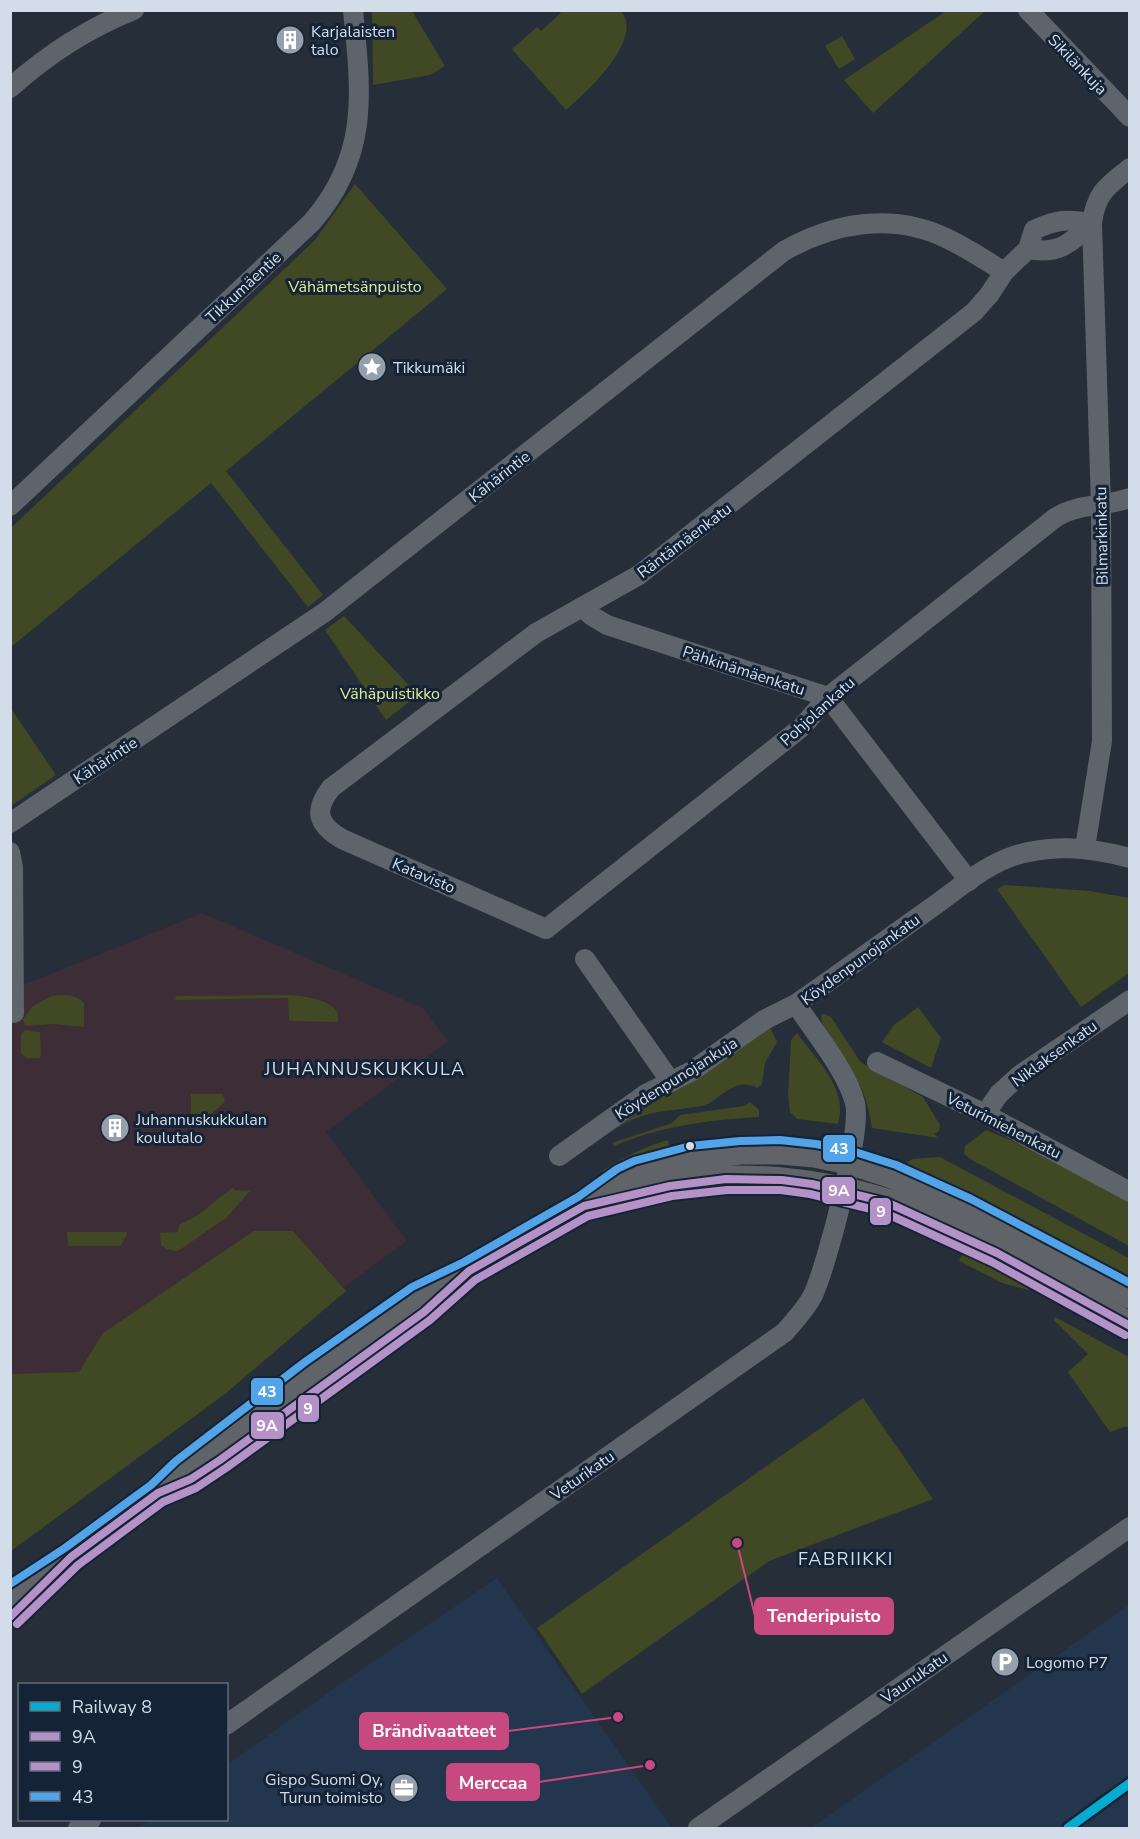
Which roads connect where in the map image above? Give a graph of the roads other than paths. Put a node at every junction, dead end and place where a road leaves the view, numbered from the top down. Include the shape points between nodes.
1 (134, 10) edge
2 (353, 10) edge
3 (1028, 10) edge
4 (10, 88) edge
5 (1130, 117) edge
6 (1130, 168) edge
7 (1092, 223) junction
8 (1028, 249) junction
9 (1004, 272) junction
10 (1130, 498) edge
11 (1101, 505) junction
12 (10, 506) edge
13 (582, 607) junction
14 (828, 698) junction
15 (321, 805) joint
16 (10, 823) edge
17 (1085, 848) junction
18 (10, 852) edge
19 (1130, 858) edge
20 (969, 880) junction
21 (546, 929) joint
22 (585, 959) dead end
23 (1130, 1000) edge
24 (796, 1004) junction
25 (14, 1013) dead end
26 (877, 1062) dead end
27 (671, 1082) junction
28 (985, 1114) junction
29 (559, 1156) dead end
30 (849, 1161) junction
31 (842, 1192) junction
32 (1130, 1192) edge
33 (584, 1206) junction
34 (1130, 1295) edge
35 (1130, 1326) edge
36 (1130, 1527) edge
37 (71, 1557) junction
38 (10, 1597) edge
39 (10, 1617) edge
40 (228, 1724) edge
41 (698, 1828) edge

1 - 4 street via 63,46
2 - 12 street, Tikkumäentie via 359,75 357,128 349,163 329,202
3 - 5 street, Sikilänkuja
6 - 7 street via 1099,196
7 - 8 street via 1070,243 1044,252
7 - 8 street, Räntämäenkatu via 1064,219 1047,224 1034,230
7 - 11 street, Bilmarkinkatu
8 - 9 street, Räntämäenkatu
9 - 13 street, Räntämäenkatu via 974,312 639,575
9 - 16 street, Kähärintie via 946,238 914,226 851,225 805,239 784,251 325,612
10 - 11 street, Pohjolankatu
11 - 14 street, Pohjolankatu via 1068,511 1055,518
11 - 17 street, Bilmarkinkatu via 1102,741
13 - 14 street, Pähkinämäenkatu via 607,625
13 - 15 street, Räntämäenkatu via 536,633 331,788
14 - 20 street, Pähkinämäenkatu
14 - 21 street, Pohjolankatu via 802,727
15 - 21 street, Katavisto via 322,823 329,832
17 - 19 street, Köydenpunojankatu
17 - 20 street, Köydenpunojankatu via 1021,854
18 - 25 street
20 - 24 street, Köydenpunojankatu
22 - 27 street
23 - 28 street, Niklaksenkatu via 1020,1075
24 - 27 street, Köydenpunojankuja via 764,1020
24 - 30 street, Köydenpunojankatu via 838,1067 854,1101 856,1119
26 - 28 street, Veturimiehenkatu
27 - 29 street, Köydenpunojankuja via 646,1094
28 - 32 street, Veturimiehenkatu
30 - 31 street, Veturikatu
30 - 33 main road via 780,1151 741,1150 693,1156 638,1171
30 - 34 main road via 892,1175 967,1209
31 - 33 main road via 782,1180 726,1179 669,1186
31 - 35 main road via 886,1202 937,1224
31 - 40 street, Veturikatu via 813,1296 785,1332
33 - 37 main road via 418,1296 311,1370
36 - 41 street, Vaunukatu
37 - 38 main road
37 - 39 main road

